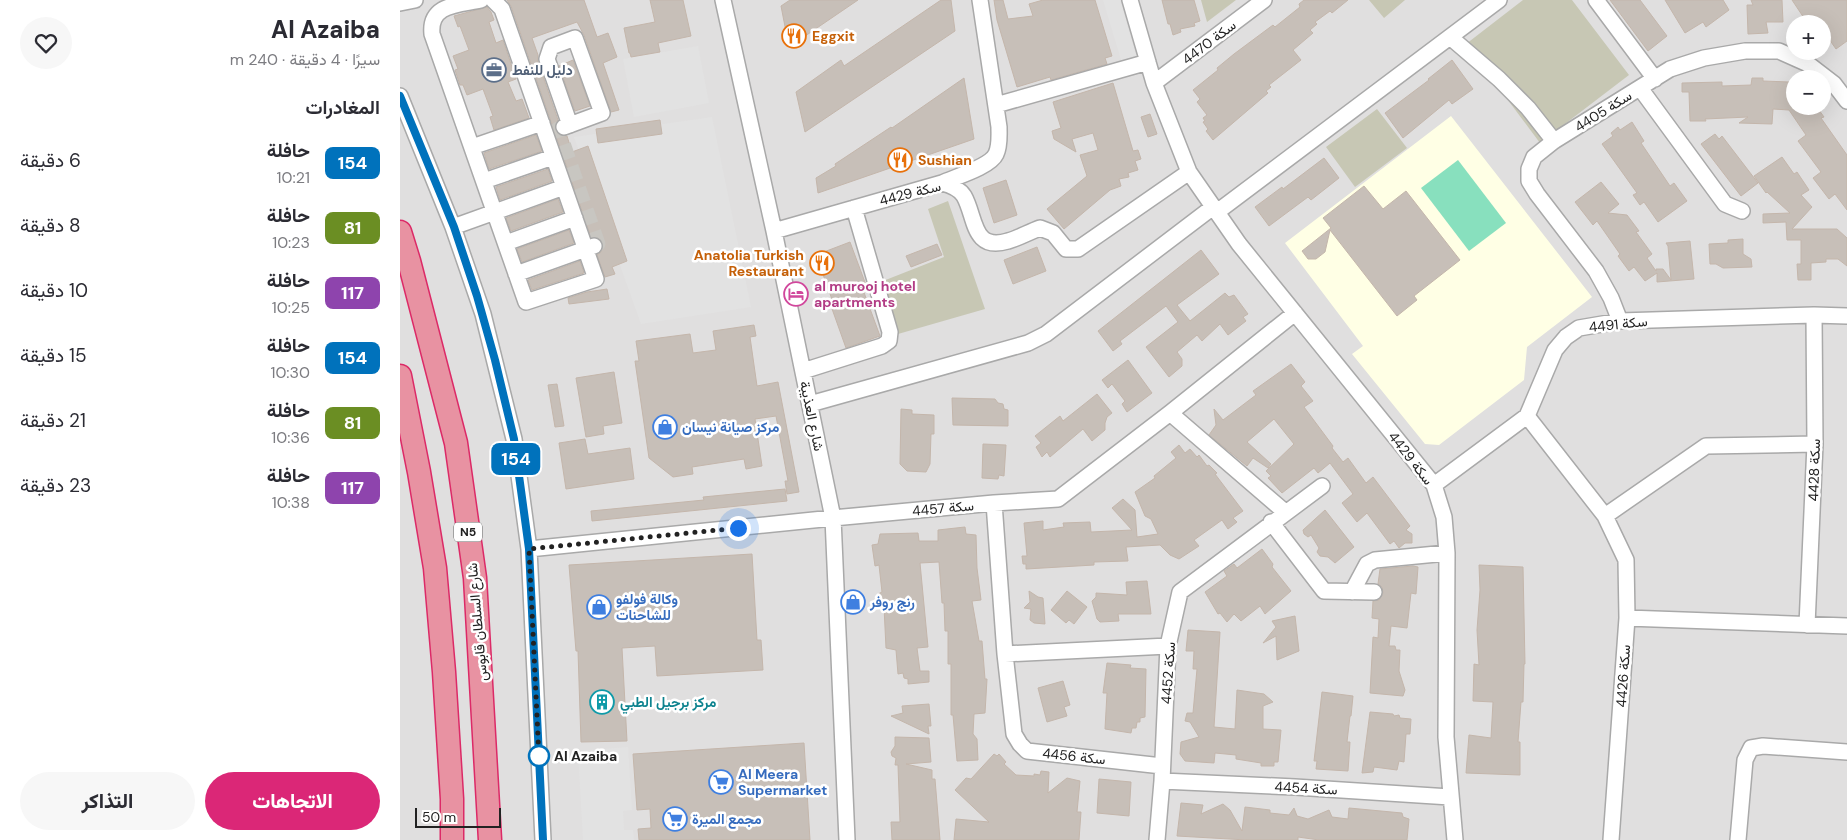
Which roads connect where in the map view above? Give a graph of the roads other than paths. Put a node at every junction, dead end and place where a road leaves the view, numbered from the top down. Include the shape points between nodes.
1 (415, 0) edge
2 (481, 0) edge
3 (493, 0) edge
4 (723, 0) edge
5 (980, 0) edge
6 (1130, 0) edge
7 (1264, 0) edge
8 (1499, 0) edge
9 (1596, 0) edge
10 (400, 4) edge
11 (1450, 37) junction
12 (1148, 62) junction
13 (1655, 79) junction
14 (1154, 83) junction
15 (1640, 88) junction
16 (400, 96) edge
17 (1847, 101) edge
18 (996, 105) junction
19 (542, 123) junction
20 (567, 126) joint
21 (1554, 141) junction
22 (472, 147) junction
23 (553, 157) junction
24 (1189, 172) junction
25 (484, 182) junction
26 (942, 183) junction
27 (564, 186) junction
28 (854, 208) junction
29 (1215, 209) junction
30 (494, 211) junction
31 (1742, 211) dead end
32 (575, 218) junction
33 (454, 227) junction
34 (774, 231) junction
35 (400, 232) edge
36 (506, 242) junction
37 (590, 248) junction
38 (516, 274) junction
39 (1294, 313) junction
40 (1814, 315) junction
41 (1847, 316) edge
42 (1620, 321) junction
43 (803, 371) junction
44 (400, 376) edge
45 (810, 404) junction
46 (1170, 413) junction
47 (1527, 416) junction
48 (1815, 444) junction
49 (1322, 486) dead end
50 (1434, 486) junction
51 (994, 503) junction
52 (1285, 512) junction
53 (1605, 516) junction
54 (833, 518) junction
55 (1271, 522) junction
56 (529, 549) junction
57 (1447, 553) junction
58 (1352, 592) junction
59 (1374, 592) dead end
60 (1628, 618) junction
61 (1807, 625) junction
62 (1847, 626) edge
63 (1168, 646) junction
64 (1005, 654) junction
65 (1847, 752) edge
66 (1162, 773) junction
67 (1450, 797) junction
68 (452, 799) junction
69 (438, 840) edge
70 (452, 840) edge
71 (490, 840) edge
72 (543, 840) edge
73 (847, 840) edge
74 (1157, 840) edge
75 (1455, 840) edge
76 (1611, 840) edge
77 (1738, 840) edge

1 - 10 street
2 - 22 street via 442,9 431,23 432,34
3 - 19 street via 502,9
4 - 34 street, شارع العذيبة
5 - 18 street
6 - 12 street, سكة 4429
7 - 14 street, سكة 4470
8 - 11 street
9 - 13 street
11 - 21 street via 1528,108
11 - 29 street
12 - 14 street, سكة 4429
12 - 18 street
13 - 15 street, سكة 4405
13 - 17 street, سكة 4405 via 1670,69 1704,58 1745,51 1779,51 1808,64 1834,84
14 - 24 street, سكة 4429
15 - 21 street, سكة 4405
15 - 31 street via 1724,204
16 - 33 street
18 - 26 street via 999,145 996,155 989,162
19 - 22 street
19 - 23 street
20 - 20 street via 602,113 575,38 551,47 547,59
21 - 42 street, سكة 4405 via 1534,157 1528,181 1596,271
22 - 25 street
23 - 25 street
23 - 27 street
24 - 26 street, سكة 4429 via 1078,249 1066,249 1053,233 1040,228 1006,242 991,243 982,239 964,196 952,185
24 - 29 street, سكة 4429
25 - 30 street
26 - 28 street, سكة 4429
27 - 30 street
27 - 32 street
28 - 34 street, سكة 4429
28 - 43 street via 890,332 889,341
29 - 39 street, سكة 4429
29 - 45 street via 1046,334 1028,343
30 - 33 street
30 - 36 street
32 - 36 street
32 - 37 street
33 - 56 street via 483,314 514,439
34 - 43 street, شارع العذيبة
35 - 71 highway, شارع السلطان قابوس / N5 via 456,444 475,578
36 - 38 street
37 - 38 street
37 - 38 street via 596,279 526,302
39 - 46 street, سكة 4457
39 - 50 street, سكة 4429
40 - 41 street, سكة 4491
40 - 42 street, سكة 4491
40 - 48 street, سكة 4428
42 - 47 street, سكة 4491 via 1579,328 1566,337 1555,350
43 - 45 street, شارع العذيبة
44 - 68 highway via 435,568
45 - 54 street, شارع العذيبة
46 - 51 street, سكة 4457 via 1058,499
46 - 52 street
47 - 50 street
47 - 53 street, سكة 4426
48 - 53 street via 1706,446
48 - 61 street, سكة 4428
49 - 52 street, سكة 4452
50 - 57 street, سكة 4429 via 1444,517
51 - 54 street, سكة 4457
51 - 64 street, سكة 4456
52 - 55 street, سكة 4452
53 - 60 street, سكة 4426 via 1626,560
54 - 56 street, سكة 4457
54 - 73 street, شارع العذيبة
55 - 58 street via 1324,591
55 - 63 street, سكة 4452 via 1180,592
56 - 72 street
57 - 58 street via 1375,560 1367,564
57 - 67 street, سكة 4429 via 1446,737
58 - 59 street
60 - 61 street
60 - 76 street, سكة 4426
61 - 62 street
63 - 64 street
63 - 66 street, سكة 4452
64 - 66 street, سكة 4456 via 1014,734 1027,751
65 - 77 street via 1751,748 1745,760
66 - 67 street, سكة 4454 via 1295,787
66 - 74 street, سكة 4452
67 - 75 street, سكة 4429
68 - 69 highway
68 - 70 highway

